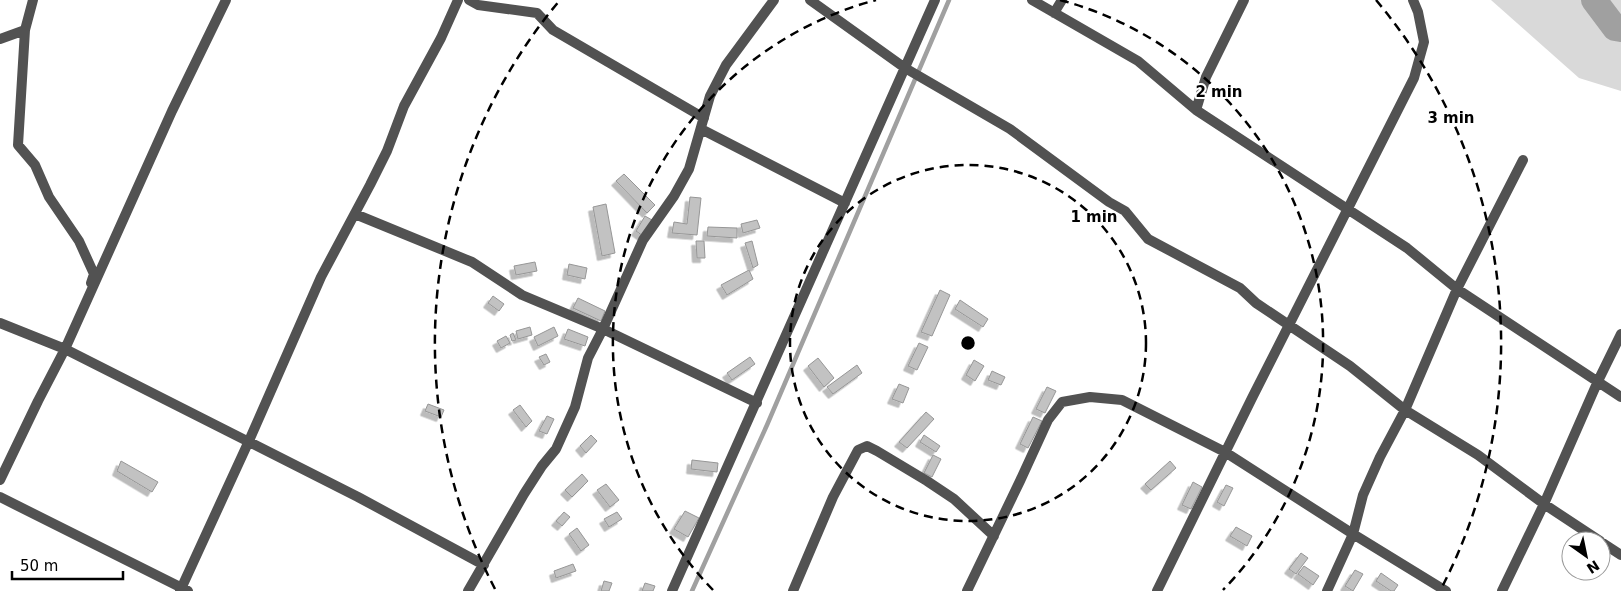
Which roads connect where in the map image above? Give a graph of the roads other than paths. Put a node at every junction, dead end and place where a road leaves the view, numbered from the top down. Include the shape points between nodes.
1 (33, 0) edge
2 (226, 0) edge
3 (458, 0) edge
4 (469, 0) edge
5 (774, 0) edge
6 (810, 0) edge
7 (936, 0) edge
8 (1032, 0) edge
9 (1062, 0) edge
10 (1244, 0) edge
11 (1413, 0) edge
12 (1054, 13) junction
13 (25, 30) junction
14 (0, 39) edge
15 (905, 68) junction
16 (1196, 110) junction
17 (702, 123) junction
18 (1523, 160) dead end
19 (845, 203) junction
20 (1348, 209) junction
21 (355, 214) junction
22 (1457, 289) junction
23 (83, 310) junction
24 (0, 323) edge
25 (1289, 325) junction
26 (603, 329) junction
27 (1621, 334) edge
28 (65, 349) junction
29 (1598, 381) junction
30 (1621, 397) edge
31 (757, 402) junction
32 (1405, 410) junction
33 (248, 443) junction
34 (1226, 452) junction
35 (0, 480) edge
36 (0, 496) edge
37 (1544, 504) junction
38 (1586, 531) edge
39 (1353, 534) junction
40 (994, 536) junction
41 (484, 564) junction
42 (183, 590) edge
43 (468, 591) edge
44 (672, 591) edge
45 (793, 591) edge
46 (967, 591) edge
47 (1158, 591) edge
48 (1327, 591) edge
49 (1446, 591) edge
50 (1502, 591) edge

1 - 13 street
2 - 23 street via 172,111
3 - 21 street via 404,106 387,150
4 - 17 street via 478,5 537,13 553,30
5 - 17 street via 726,65 710,96
6 - 15 street
7 - 15 street
8 - 12 street
9 - 12 street
10 - 16 street via 1206,77
11 - 20 street via 1424,42 1414,78
12 - 16 street via 1138,61
13 - 14 street
13 - 23 street via 18,145 35,165 49,197 79,241 94,274
15 - 19 street
15 - 25 street via 1010,128 1125,211 1148,239 1240,288
16 - 20 street
17 - 19 street
17 - 26 street via 689,169 642,240
18 - 22 street
19 - 31 street
20 - 22 street via 1408,248
20 - 25 street
21 - 26 street via 472,262 522,295
21 - 33 street via 321,277
22 - 29 street
22 - 32 street
23 - 28 street
24 - 28 street
25 - 32 street via 1350,366
25 - 34 street
26 - 31 street
26 - 41 street via 588,358 575,408 556,448 533,480
27 - 29 street
28 - 33 street
28 - 35 street
29 - 30 street
29 - 37 street
31 - 44 street
32 - 37 street via 1478,455
32 - 39 street via 1363,495
33 - 41 street
33 - 42 street
34 - 39 street
34 - 40 street via 1122,400 1090,397 1062,402 1048,420
34 - 47 street
36 - 42 street
37 - 38 street
37 - 50 street
39 - 48 street
39 - 49 street
40 - 45 street via 927,480 866,446 858,450 833,497
40 - 46 street
41 - 43 street

